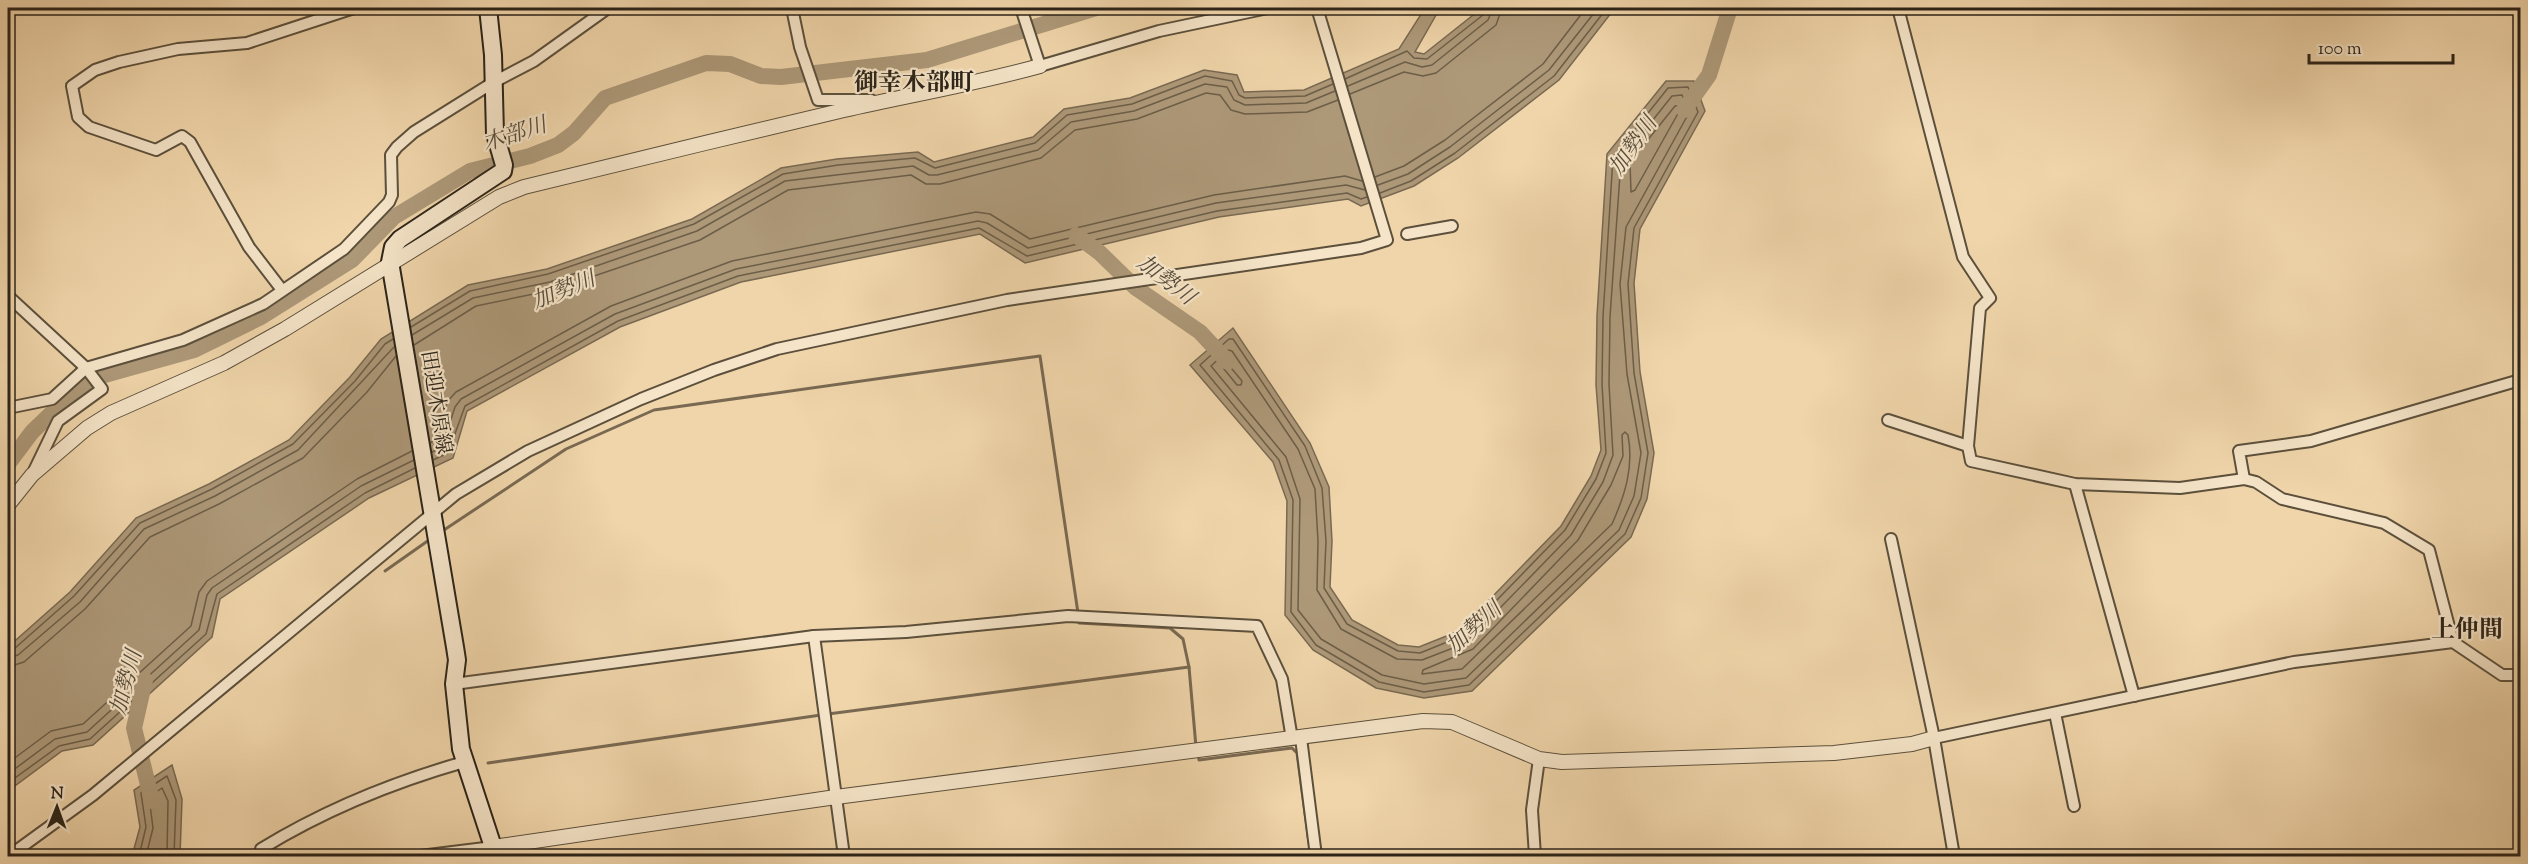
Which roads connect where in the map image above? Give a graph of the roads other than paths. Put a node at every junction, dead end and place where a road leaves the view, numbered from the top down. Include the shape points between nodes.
1 (104, 8) edge
2 (115, 8) edge
3 (354, 8) edge
4 (488, 8) edge
5 (608, 8) edge
6 (792, 8) edge
7 (1021, 8) edge
8 (1268, 8) edge
9 (1898, 8) edge
10 (1318, 10) edge
11 (1040, 66) junction
12 (494, 82) junction
13 (888, 100) junction
14 (1452, 226) dead end
15 (1407, 234) dead end
16 (390, 262) junction
17 (282, 290) junction
18 (8, 296) edge
19 (88, 371) junction
20 (2520, 380) edge
21 (8, 408) edge
22 (1888, 420) dead end
23 (1968, 446) junction
24 (32, 475) junction
25 (2244, 479) junction
26 (2075, 484) junction
27 (8, 505) edge
28 (432, 513) junction
29 (1891, 539) dead end
30 (814, 636) junction
31 (2453, 642) junction
32 (2520, 675) edge
33 (2520, 683) edge
34 (454, 684) junction
35 (2134, 696) junction
36 (2055, 712) junction
37 (1297, 738) junction
38 (1934, 738) junction
39 (1539, 759) junction
40 (464, 762) junction
41 (836, 797) junction
42 (2074, 806) dead end
43 (494, 852) edge
44 (9, 856) edge
45 (261, 856) edge
46 (420, 856) edge
47 (844, 856) edge
48 (1316, 856) edge
49 (1535, 856) edge
50 (1954, 856) edge

1 - 2 street
3 - 17 street via 247,43 178,49 119,62 95,70 72,86 78,117 89,127 156,150 182,136 190,142 249,247
4 - 12 main road
5 - 12 street via 534,61
6 - 13 street via 801,53 818,100
7 - 11 street
8 - 11 street via 1159,30
9 - 23 street via 1963,257 1990,298 1980,308
10 - 28 street via 1387,240 1361,248 1007,300 777,349 714,369 564,433 456,494
11 - 13 street via 964,87
12 - 16 main road via 495,134 503,171 400,239 393,247
12 - 17 street via 396,147 391,155 392,195 388,202 344,249
13 - 16 street via 524,187 468,214
14 - 15 street
16 - 24 street via 224,363 111,413 87,428
16 - 28 main road, 田迎木原線
17 - 19 street via 263,304 183,340
18 - 19 street
19 - 21 street via 52,399
19 - 24 street via 102,389 58,422
20 - 25 street via 2311,441 2239,451
22 - 23 street
23 - 26 street via 1971,461
24 - 27 street
25 - 26 street via 2180,488
25 - 31 street via 2282,499 2384,523 2429,550
26 - 35 street
28 - 34 main road, 田迎木原線 via 456,647
28 - 44 street via 93,795
29 - 38 street
30 - 34 street
30 - 37 street via 906,632 1068,616 1257,626 1282,679
30 - 41 street
31 - 32 street via 2502,675
31 - 35 street via 2294,662
32 - 33 street
34 - 40 main road, 田迎木原線
35 - 36 street
36 - 38 street
36 - 42 street
37 - 39 street via 1423,721 1452,722
37 - 41 street
37 - 48 street
38 - 39 street via 1834,753 1683,760
38 - 50 street
39 - 49 street via 1532,810
40 - 43 main road, 田迎木原線
40 - 45 street via 424,773 307,822 261,849
41 - 43 street
41 - 47 street
43 - 46 street

